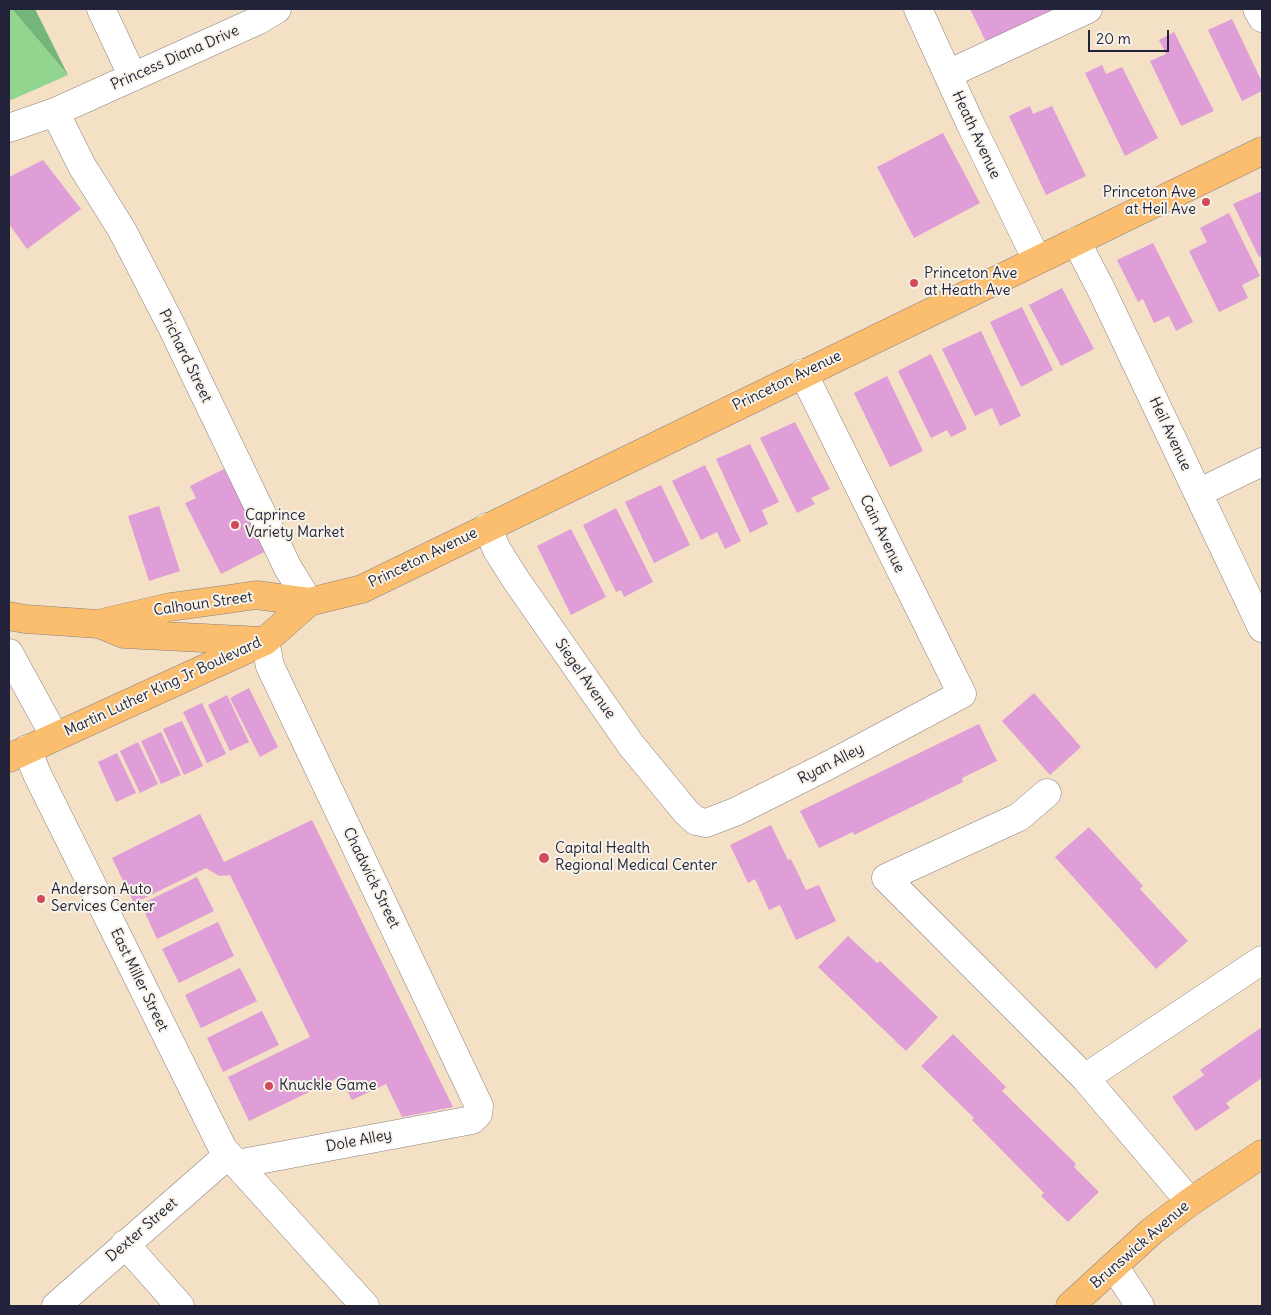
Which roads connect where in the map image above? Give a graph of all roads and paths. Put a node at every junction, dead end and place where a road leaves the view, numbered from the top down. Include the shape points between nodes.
1 (101, 9) edge
2 (278, 9) edge
3 (918, 9) edge
4 (1088, 9) edge
5 (1257, 9) edge
6 (1262, 18) edge
7 (948, 74) junction
8 (133, 77) junction
9 (55, 112) junction
10 (9, 128) edge
11 (1262, 151) edge
12 (1076, 241) junction
13 (1037, 260) junction
14 (803, 373) junction
15 (1262, 462) edge
16 (1198, 493) junction
17 (487, 527) junction
18 (309, 602) junction
19 (9, 616) edge
20 (98, 624) junction
21 (1262, 628) edge
22 (265, 641) junction
23 (9, 653) edge
24 (962, 694) joint
25 (55, 737) junction
26 (18, 754) edge
27 (1047, 793) dead end
28 (696, 821) joint
29 (1262, 960) edge
30 (1085, 1078) junction
31 (478, 1114) joint
32 (1262, 1154) edge
33 (232, 1160) junction
34 (1190, 1202) junction
35 (125, 1244) junction
36 (1114, 1266) junction
37 (56, 1306) edge
38 (180, 1306) edge
39 (365, 1306) edge
40 (1070, 1306) edge
41 (1140, 1306) edge

1 - 8 street
2 - 8 street, Princess Diana Drive
3 - 7 street, Heath Avenue
4 - 7 street
5 - 6 street
7 - 13 street, Heath Avenue
8 - 9 street, Princess Diana Drive
9 - 10 street, Princess Diana Drive
9 - 18 street, Prichard Street via 78,159 122,230 149,282 288,568
11 - 12 main road, Princeton Avenue
12 - 13 main road, Princeton Avenue
12 - 16 street, Heil Avenue
13 - 14 main road, Princeton Avenue
14 - 17 main road, Princeton Avenue
14 - 24 street, Cain Avenue
15 - 16 street
16 - 21 street, Heil Avenue
17 - 18 main road, Princeton Avenue via 362,589
17 - 28 street, Siegel Avenue via 516,580 632,745
18 - 20 main road, Calhoun Street via 256,595 170,607
18 - 22 main road, Martin Luther King Jr Boulevard
19 - 20 main road, Calhoun Street
20 - 22 main road, Calhoun Street via 124,634
22 - 25 main road, Martin Luther King Jr Boulevard
22 - 31 street, Chadwick Street via 270,666 479,1106
23 - 25 street
24 - 28 street, Ryan Alley via 734,812 706,823
25 - 26 main road, Martin Luther King Jr Boulevard
26 - 33 street, East Miller Street via 42,783 222,1149
27 - 30 street via 1019,817 886,878
29 - 30 street
30 - 34 street
31 - 33 street, Dole Alley via 472,1120
32 - 34 main road, Brunswick Avenue
33 - 35 street, Dexter Street
33 - 39 street, East Miller Street
34 - 36 main road, Brunswick Avenue
35 - 37 street, Dexter Street
35 - 38 street
36 - 40 main road, Brunswick Avenue
36 - 41 street

